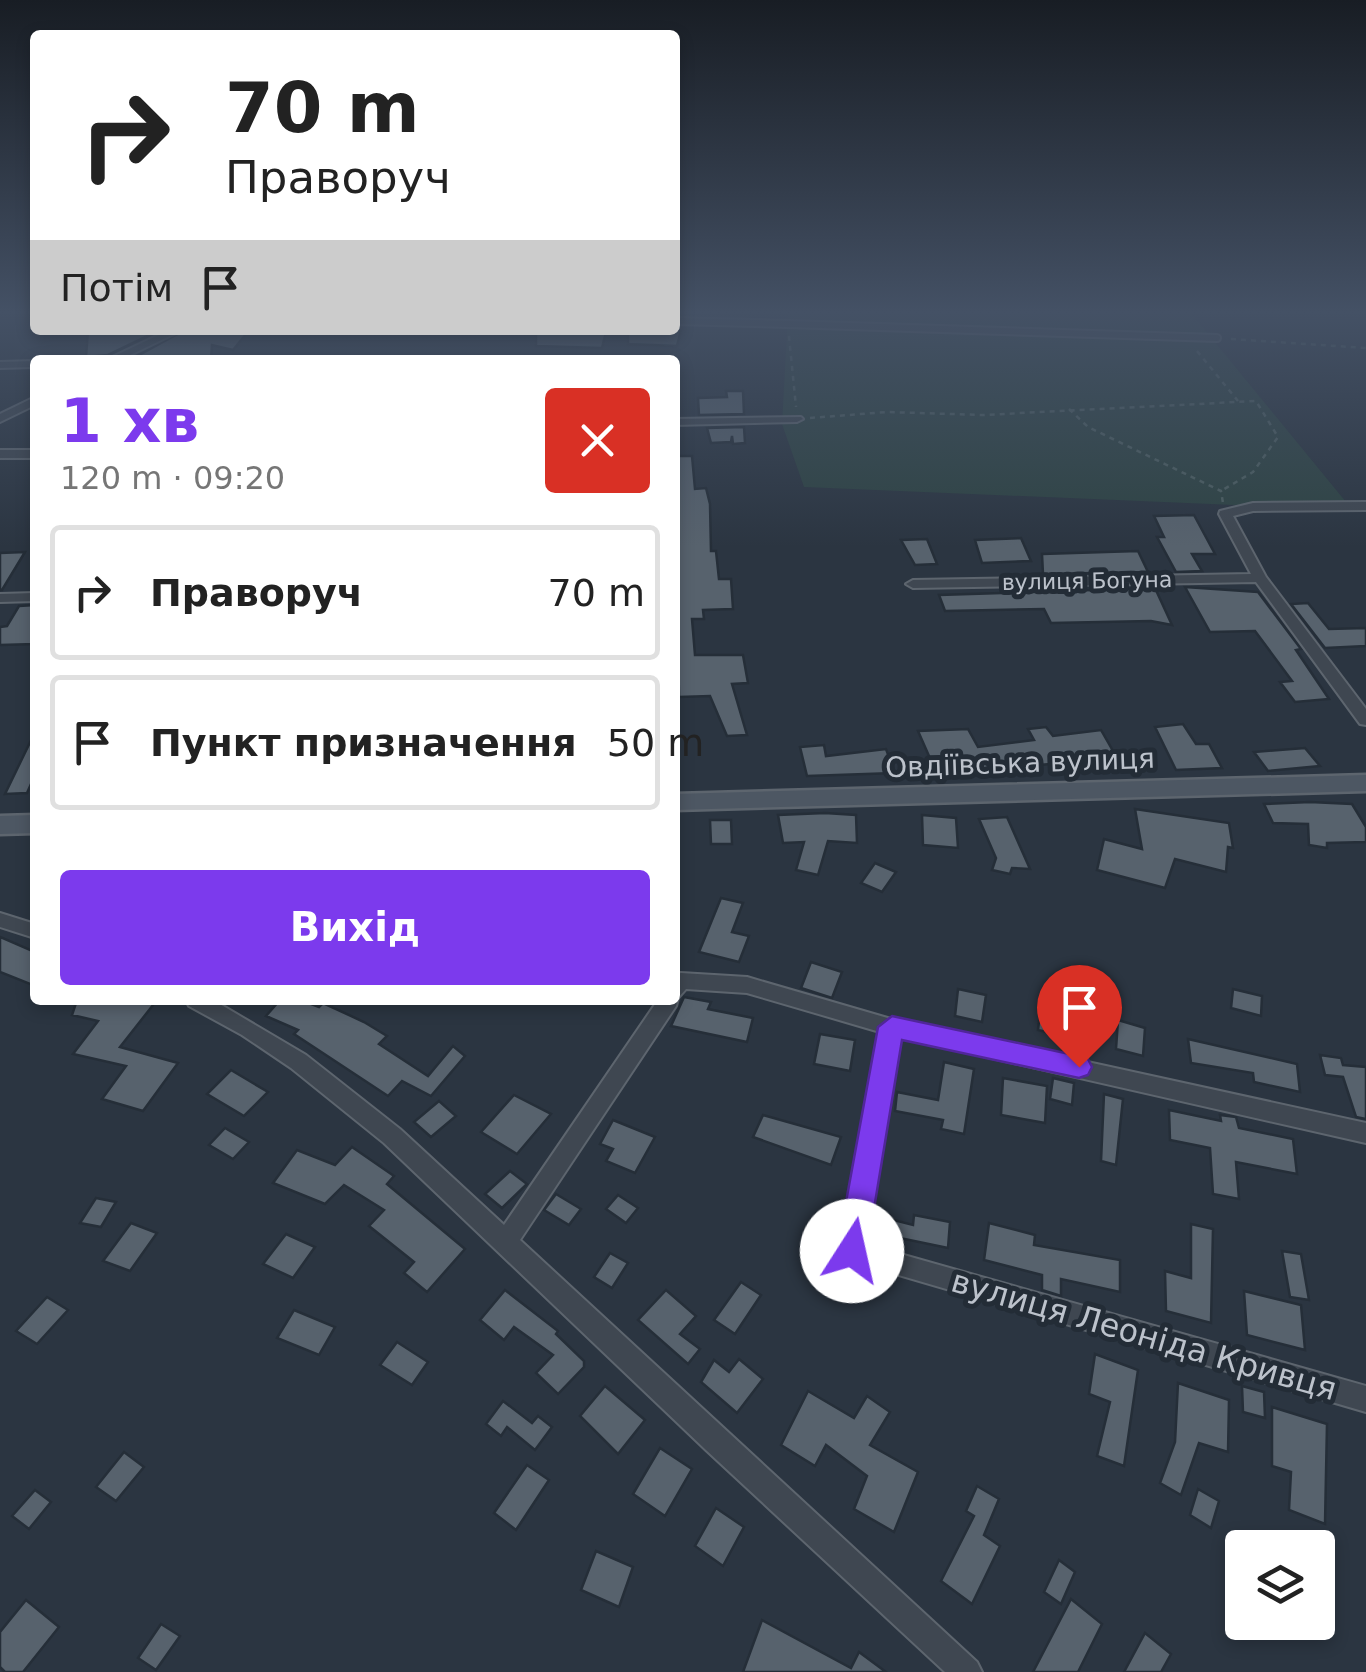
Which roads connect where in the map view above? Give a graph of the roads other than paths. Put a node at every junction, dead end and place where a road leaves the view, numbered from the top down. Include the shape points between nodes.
1 (30, 403) edge
2 (0, 418) edge
3 (797, 419) road end
4 (680, 422) edge
5 (0, 454) edge
6 (30, 454) edge
7 (1366, 506) edge
8 (1260, 578) junction
9 (914, 584) dead end
10 (30, 597) edge
11 (0, 598) edge
12 (1366, 720) edge
13 (1366, 784) edge
14 (680, 802) edge
15 (30, 824) edge
16 (0, 825) edge
17 (0, 920) edge
18 (30, 929) edge
19 (680, 984) edge
20 (206, 1005) edge
21 (666, 1005) edge
22 (892, 1027) junction
23 (1366, 1133) edge
24 (505, 1242) junction
25 (1366, 1399) edge
26 (967, 1672) edge

1 - 2 street
3 - 4 street
5 - 6 street
7 - 8 street via 1253,507 1225,514
8 - 9 street, вулиця Богуна
8 - 12 street
10 - 11 street
13 - 14 main road, Овдіївська вулиця
15 - 16 main road
17 - 18 street
19 - 22 street via 747,985
20 - 24 street via 246,1024 372,1115
21 - 24 street
22 - 23 street
22 - 25 street, вулиця Леоніда Кривця via 852,1251
24 - 26 street

